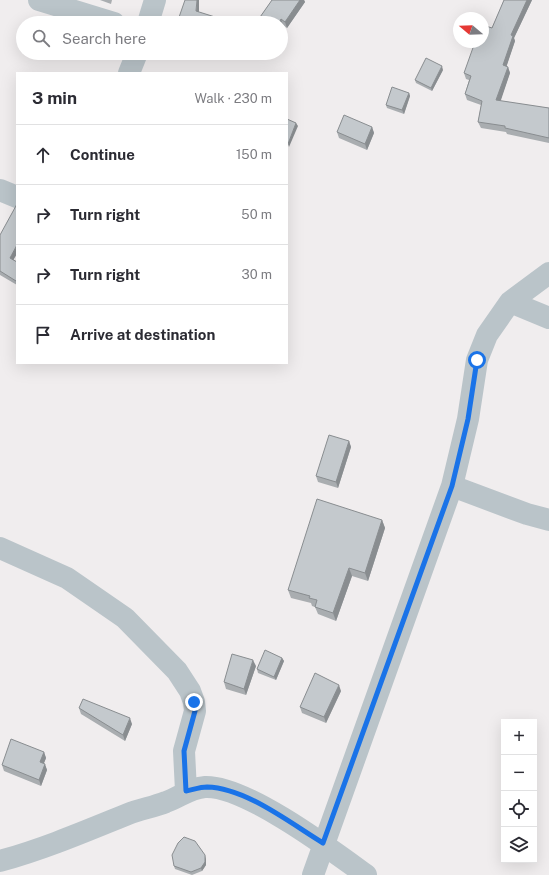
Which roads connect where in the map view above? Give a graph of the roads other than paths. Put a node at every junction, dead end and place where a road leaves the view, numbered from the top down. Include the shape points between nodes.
1 (39, 0) edge
2 (155, 0) edge
3 (91, 16) edge
4 (150, 16) edge
5 (134, 60) edge
6 (129, 72) edge
7 (0, 190) edge
8 (16, 197) edge
9 (549, 273) edge
10 (510, 302) junction
11 (549, 318) edge
12 (452, 486) junction
13 (527, 514) junction
14 (549, 520) edge
15 (549, 536) edge
16 (0, 548) edge
17 (186, 791) junction
18 (323, 843) junction
19 (0, 861) edge
20 (313, 875) edge
21 (366, 875) edge

1 - 3 street
2 - 4 street
5 - 6 street
7 - 8 street
9 - 10 street
10 - 11 street
10 - 12 street via 487,335 477,360 468,419
12 - 13 street
12 - 18 street
13 - 14 street
13 - 15 street
16 - 17 street via 66,578 118,613 177,671 190,691 195,711 184,751
17 - 18 street via 206,787 238,794
17 - 19 street via 166,802
18 - 20 street
18 - 21 street

